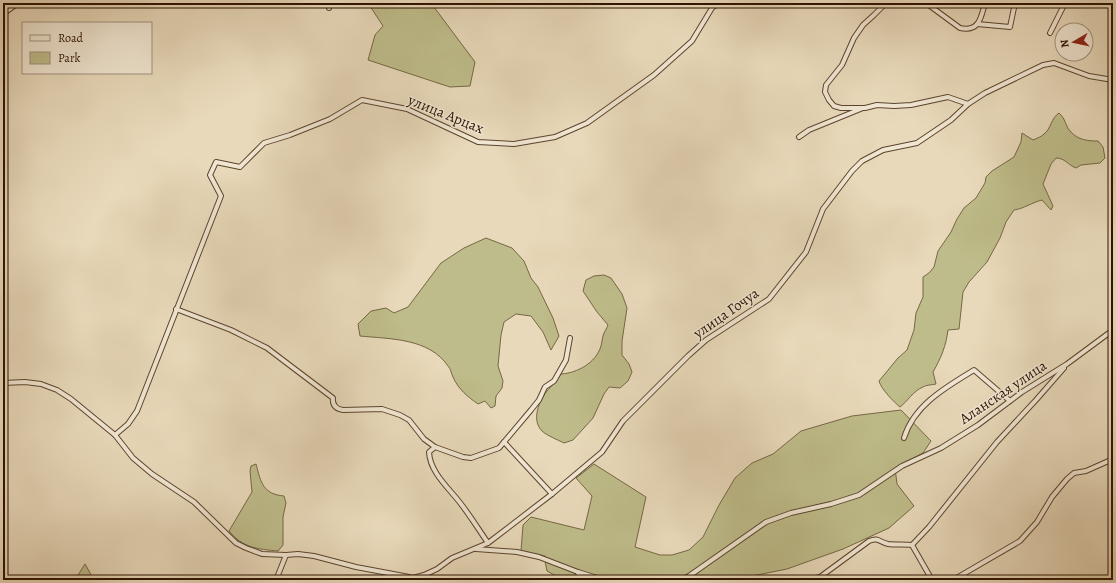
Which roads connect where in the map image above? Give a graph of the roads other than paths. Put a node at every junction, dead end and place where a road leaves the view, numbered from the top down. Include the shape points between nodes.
1 (18, 3) edge
2 (329, 3) edge
3 (718, 3) edge
4 (886, 3) edge
5 (926, 3) edge
6 (985, 3) edge
7 (1015, 3) edge
8 (1065, 3) edge
9 (330, 8) dead end
10 (3, 14) edge
11 (978, 24) junction
12 (1050, 33) dead end
13 (1113, 80) edge
14 (968, 104) junction
15 (865, 108) junction
16 (799, 137) dead end
17 (176, 309) junction
18 (1113, 330) edge
19 (570, 338) dead end
20 (1067, 364) junction
21 (3, 383) edge
22 (1010, 401) junction
23 (115, 435) junction
24 (904, 438) dead end
25 (504, 442) junction
26 (436, 447) junction
27 (1113, 459) edge
28 (552, 494) junction
29 (488, 543) junction
30 (912, 545) junction
31 (473, 548) junction
32 (286, 555) junction
33 (578, 572) junction
34 (404, 578) edge
35 (276, 580) edge
36 (580, 580) edge
37 (604, 580) edge
38 (681, 580) edge
39 (780, 580) edge
40 (932, 580) edge
41 (953, 580) edge

1 - 10 street
2 - 9 street
3 - 17 street, улица Арцах via 712,8 692,41 654,75 587,124 555,136 514,144 478,142 407,109 362,100 330,119 264,143 240,167 216,162 210,175 221,196
4 - 15 street via 863,25 842,65 826,85 825,92 834,106
5 - 11 street via 960,28 971,29
6 - 11 street
7 - 11 street via 1010,27
8 - 12 street
13 - 14 street, улица Гочуа via 1089,76 1054,63 1043,65
14 - 15 street via 948,97 911,105 877,104
14 - 28 street, улица Гочуа via 951,120 917,143 883,150 862,161 823,209 806,252 769,299 706,340 688,356 623,421 602,452
15 - 16 street via 809,130
17 - 23 street via 137,411 128,424
17 - 26 street via 231,330 267,348 333,398 332,402 338,409 382,409 400,415 409,420 424,438
18 - 20 street, Аланская улица
19 - 25 street via 566,360 554,381 545,387 539,400
20 - 22 street, Аланская улица
20 - 30 street via 997,442
21 - 23 street, улица Гочуа via 41,384 57,390
22 - 24 street via 974,370 928,401 915,415
22 - 38 street, Аланская улица via 942,448 902,466 859,495 766,522
23 - 32 street, улица Гочуа via 133,458 194,502 236,544 262,554
25 - 26 street via 492,451 471,458
25 - 28 street
26 - 29 street via 430,452 432,465
27 - 41 street via 1086,471 1074,473 1052,497 1037,522 1020,540
28 - 29 street, улица Гочуа
29 - 31 street, улица Гочуа
30 - 39 street via 886,544 874,539 820,577
30 - 40 street
31 - 33 street via 517,552 543,558
31 - 34 street, улица Гочуа via 424,575
32 - 34 street, улица Гочуа via 314,556
32 - 35 street
33 - 36 street
33 - 37 street

